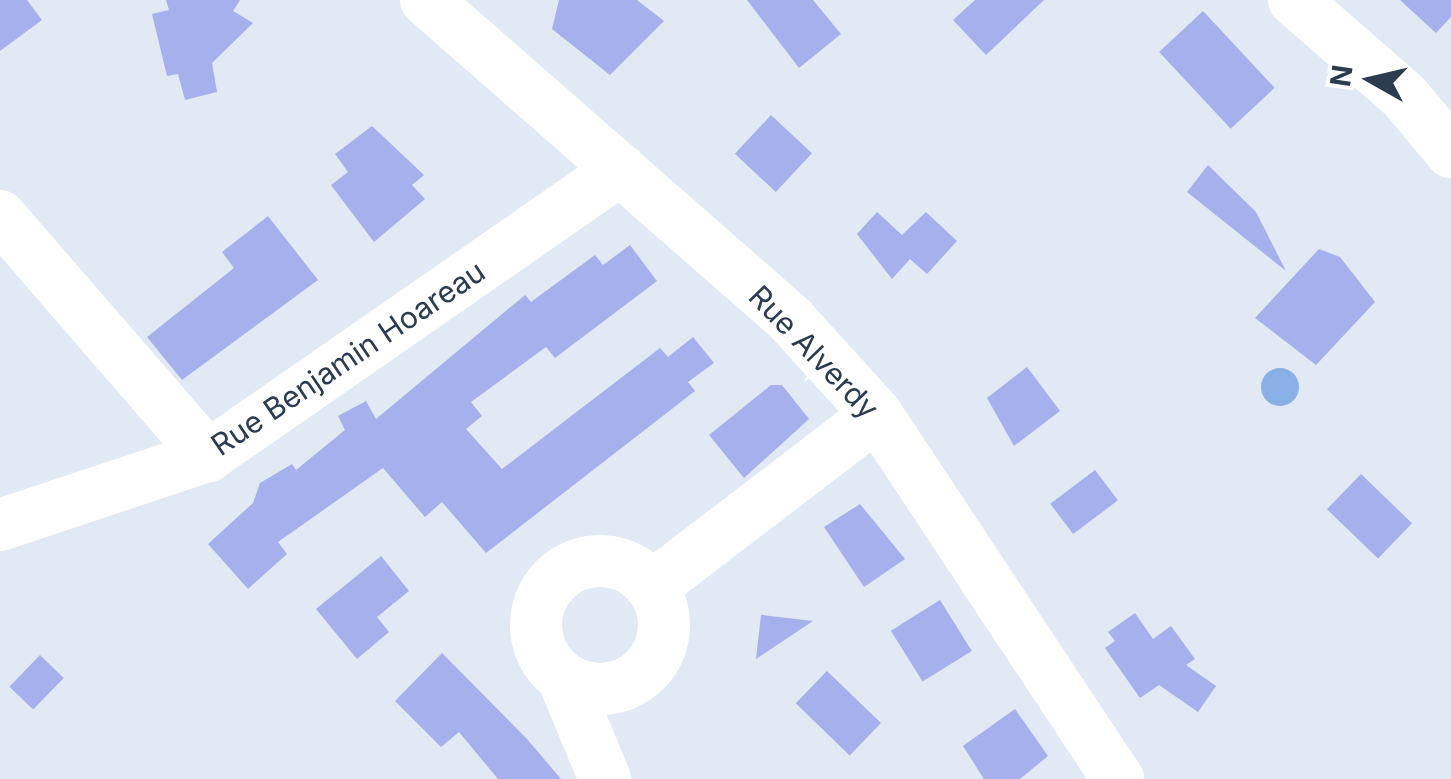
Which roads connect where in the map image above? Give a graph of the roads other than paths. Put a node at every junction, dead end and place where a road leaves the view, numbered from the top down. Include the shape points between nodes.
1 (426, 0) edge
2 (1294, 0) edge
3 (1451, 152) edge
4 (620, 170) junction
5 (0, 216) edge
6 (877, 415) junction
7 (208, 456) junction
8 (0, 525) edge
9 (652, 586) junction
10 (563, 678) junction
11 (605, 779) edge
12 (1118, 779) edge

1 - 4 street, Rue Alverdy
2 - 3 street via 1404,97
4 - 6 street, Rue Alverdy via 791,320
4 - 7 street, Rue Benjamin Hoareau
5 - 7 street
6 - 9 street
6 - 12 street, Rue Alverdy
7 - 8 street, Rue Benjamin Hoareau
9 - 10 street via 665,634 648,670 621,687
9 - 10 street via 610,560 562,572 536,615 542,655
10 - 11 street

